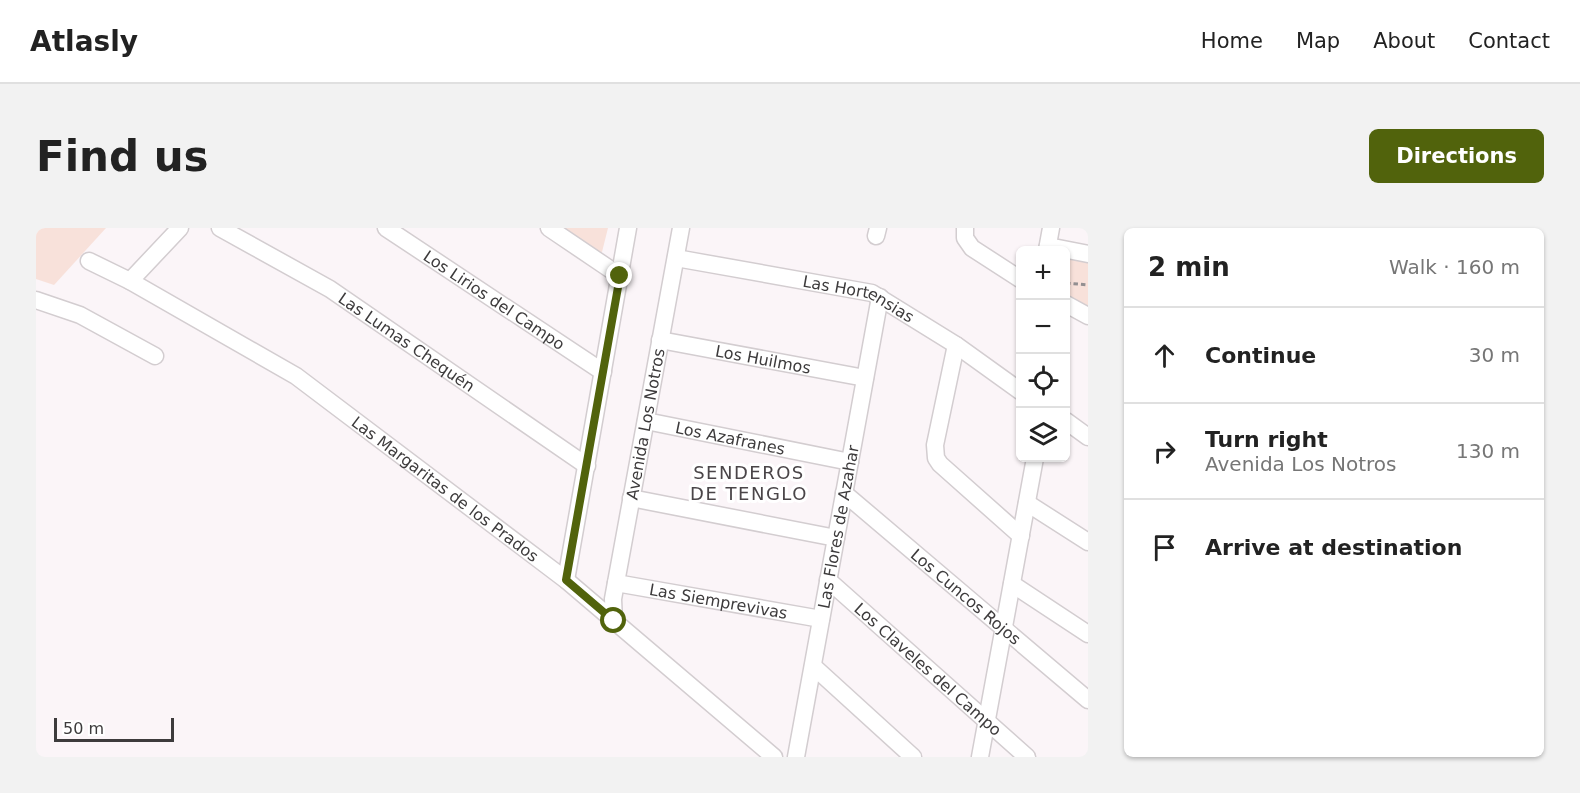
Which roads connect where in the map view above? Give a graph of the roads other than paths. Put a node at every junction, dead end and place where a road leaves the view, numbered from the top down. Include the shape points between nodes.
1 (180, 228) edge
2 (220, 228) edge
3 (386, 228) edge
4 (549, 228) edge
5 (628, 228) edge
6 (681, 228) edge
7 (965, 228) edge
8 (1051, 228) edge
9 (1047, 246) edge
10 (1070, 251) edge
11 (1088, 254) edge
12 (675, 258) junction
13 (89, 261) dead end
14 (620, 276) junction
15 (1016, 276) edge
16 (130, 281) junction
17 (880, 297) junction
18 (36, 300) edge
19 (1070, 307) edge
20 (1088, 316) edge
21 (660, 340) junction
22 (956, 345) junction
23 (155, 356) dead end
24 (603, 372) junction
25 (865, 378) junction
26 (1016, 388) edge
27 (646, 422) junction
28 (1070, 424) edge
29 (1088, 436) edge
30 (850, 462) junction
31 (1034, 462) edge
32 (586, 466) junction
33 (844, 493) junction
34 (632, 498) junction
35 (1027, 503) junction
36 (1021, 536) junction
37 (836, 538) junction
38 (1088, 543) edge
39 (566, 580) junction
40 (828, 580) junction
41 (616, 583) junction
42 (1012, 584) junction
43 (821, 619) junction
44 (614, 621) junction
45 (1003, 629) junction
46 (1088, 634) edge
47 (813, 666) junction
48 (1088, 700) edge
49 (986, 722) junction
50 (774, 757) edge
51 (796, 757) edge
52 (913, 757) edge
53 (980, 757) edge
54 (1026, 757) edge

1 - 16 street
2 - 32 street, Las Lumas Chequén via 330,289
3 - 24 street, Los Lirios del Campo
4 - 14 street
5 - 14 street
6 - 12 street, Avenida Los Notros
7 - 15 street via 965,238 972,248
8 - 9 street
10 - 11 street
12 - 17 street, Las Hortensias
12 - 21 street, Avenida Los Notros
13 - 16 street, Las Margaritas de los Prados
14 - 24 street
16 - 39 street, Las Margaritas de los Prados via 297,376
17 - 22 street, Las Hortensias
17 - 25 street, Las Flores de Azahar
18 - 23 street via 80,315
19 - 20 street
21 - 25 street, Los Huilmos
21 - 27 street, Avenida Los Notros
22 - 26 street, Las Hortensias
22 - 36 street via 935,445 936,458
24 - 32 street
25 - 30 street, Las Flores de Azahar
27 - 30 street, Los Azafranes
27 - 34 street, Avenida Los Notros
28 - 29 street
30 - 33 street, Las Flores de Azahar
31 - 35 street
32 - 39 street
33 - 37 street, Las Flores de Azahar
33 - 45 street, Los Cuncos Rojos
34 - 37 street
34 - 41 street, Avenida Los Notros
35 - 36 street
35 - 38 street
36 - 42 street
37 - 40 street, Las Flores de Azahar
39 - 44 street, Las Margaritas de los Prados
40 - 43 street, Las Flores de Azahar
40 - 49 street, Los Claveles del Campo
41 - 43 street, Las Siemprevivas
41 - 44 street, Avenida Los Notros
42 - 45 street
42 - 46 street
43 - 47 street, Las Flores de Azahar
44 - 50 street, Las Margaritas de los Prados
45 - 48 street, Los Cuncos Rojos
45 - 49 street
47 - 51 street, Las Flores de Azahar
47 - 52 street
49 - 53 street
49 - 54 street, Los Claveles del Campo

